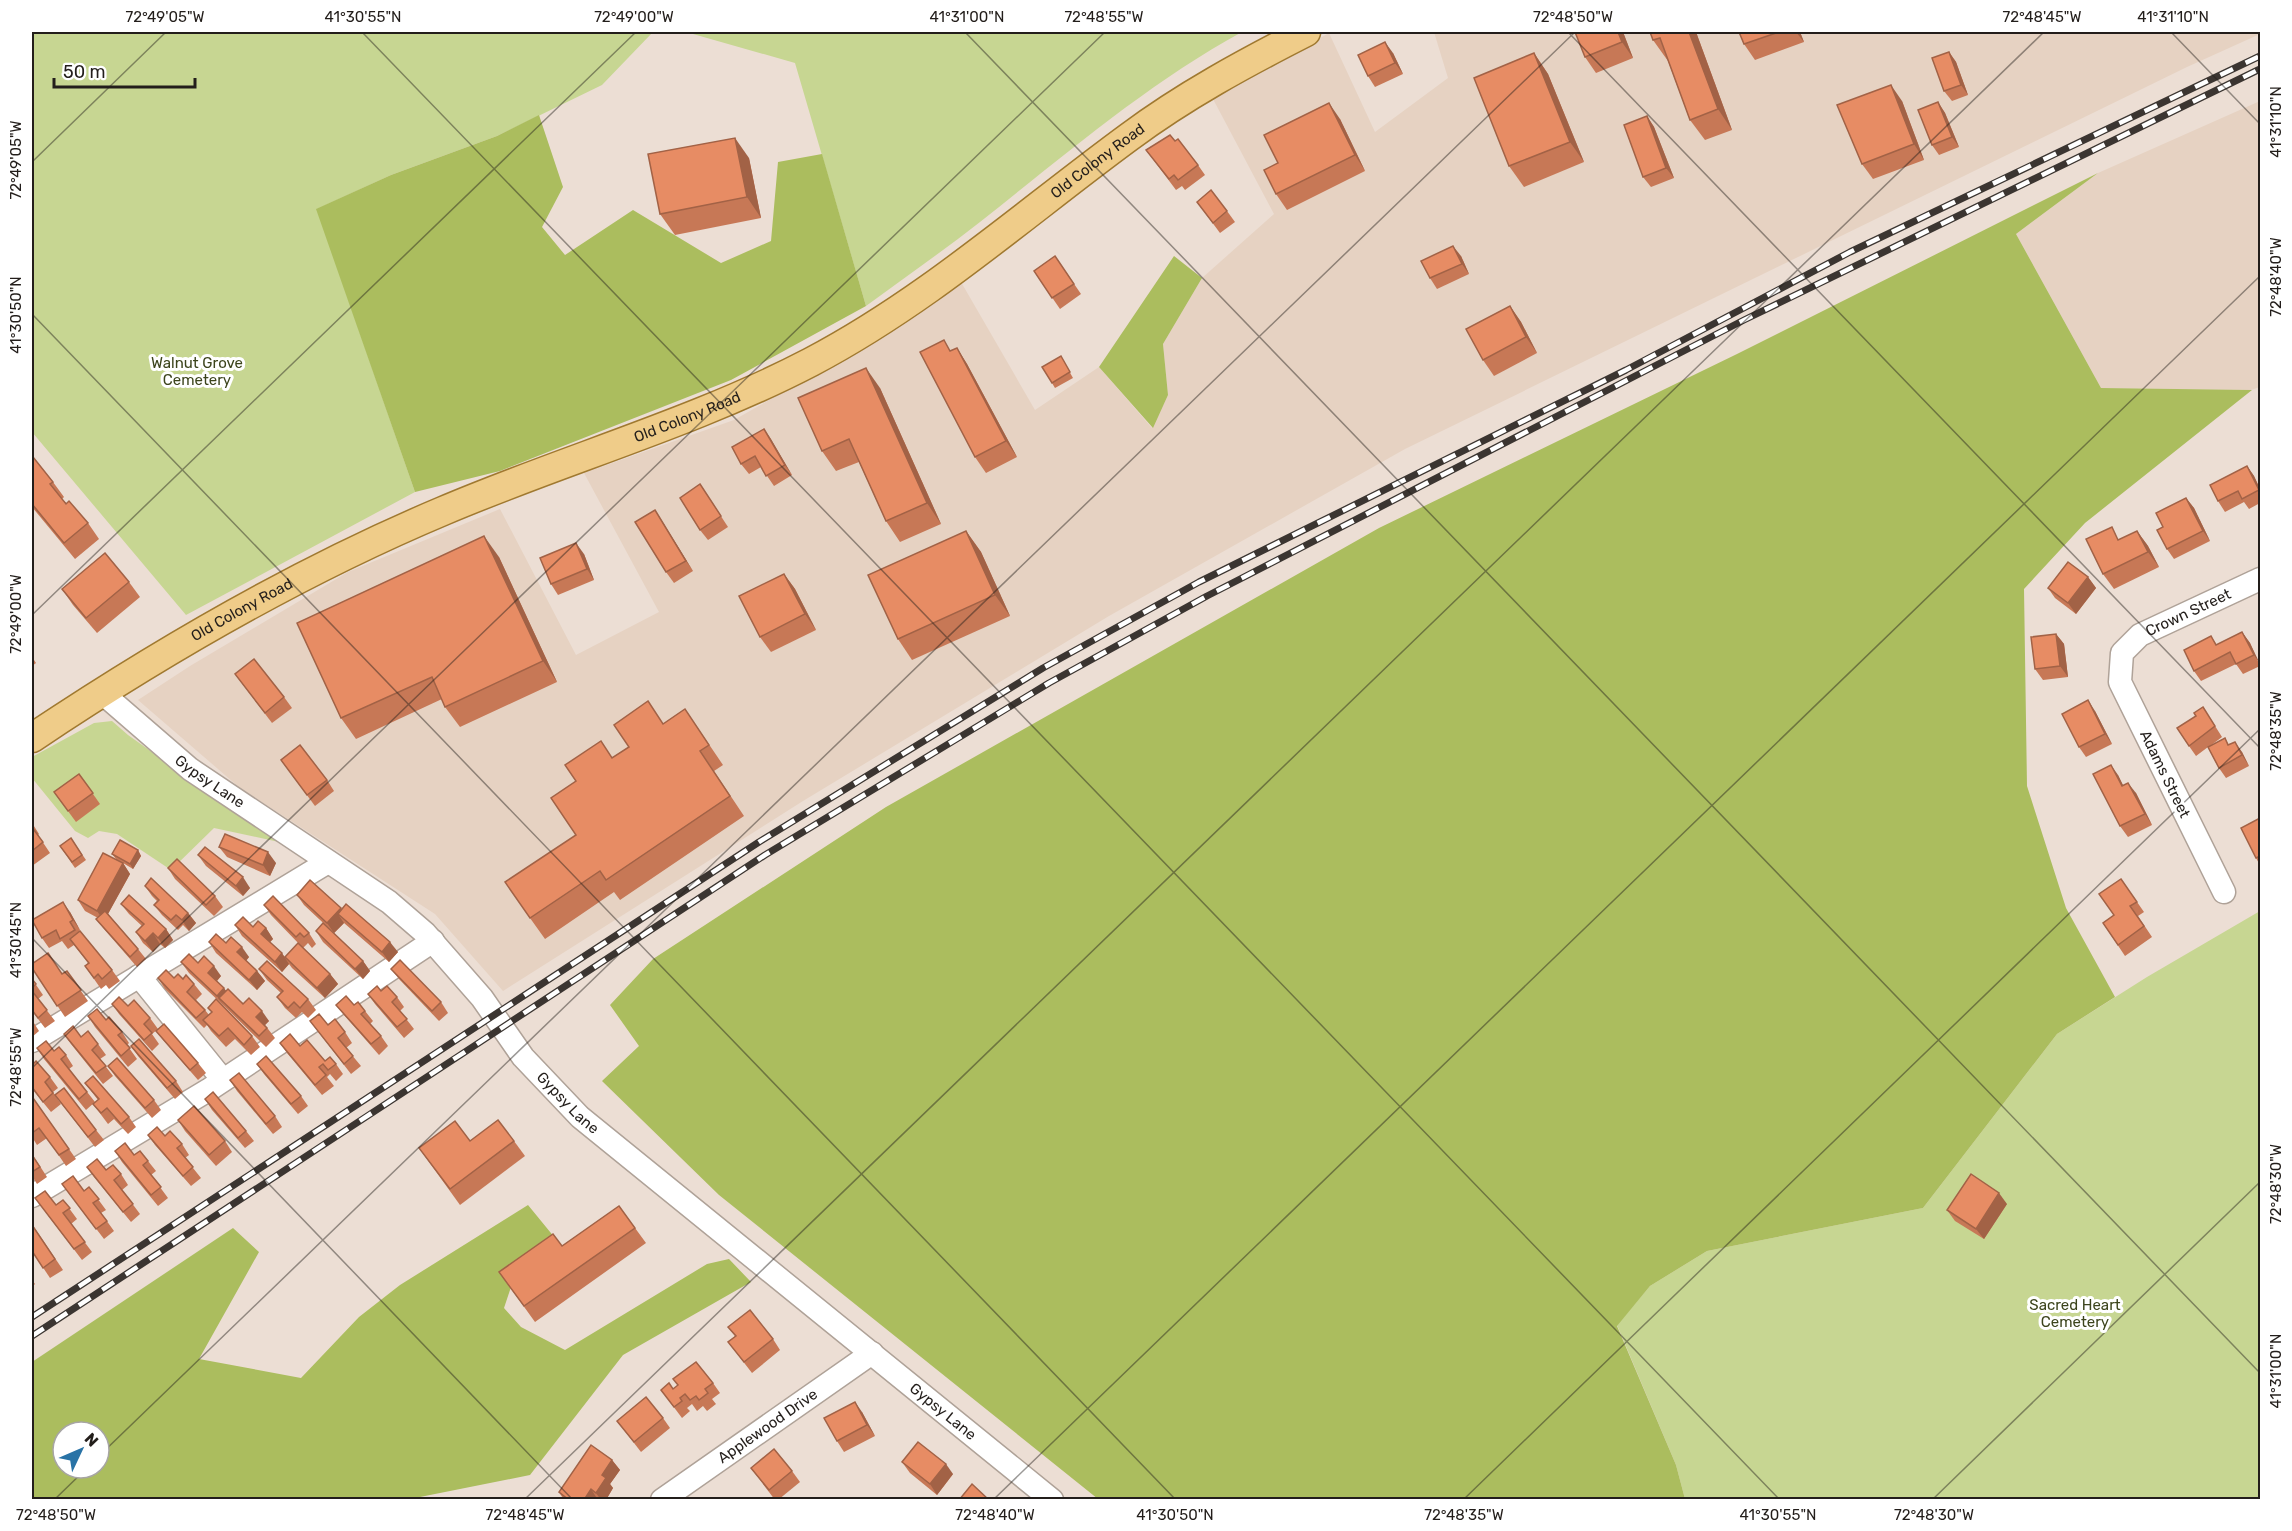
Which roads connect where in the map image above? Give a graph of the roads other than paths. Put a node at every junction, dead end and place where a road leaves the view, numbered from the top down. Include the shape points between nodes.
1 (1306, 32) edge
2 (2260, 579) edge
3 (2122, 653) joint
4 (101, 692) junction
5 (32, 738) edge
6 (328, 862) junction
7 (2224, 892) dead end
8 (433, 941) junction
9 (139, 976) junction
10 (32, 1041) edge
11 (223, 1080) junction
12 (32, 1196) edge
13 (872, 1353) junction
14 (662, 1500) edge
15 (1052, 1500) edge

1 - 4 main road, Old Colony Road via 1195,93 1130,136 918,298 841,345 750,390 502,486 373,542 226,618
2 - 3 street, Crown Street via 2140,635
3 - 7 street, Adams Street via 2120,682
4 - 5 main road, Old Colony Road
4 - 6 street, Gypsy Lane via 190,769
6 - 8 street, Gypsy Lane via 389,902
6 - 9 street
8 - 11 street
8 - 13 street, Gypsy Lane via 482,998 523,1057 580,1117
9 - 10 street
9 - 11 street
11 - 12 street
13 - 14 street, Applewood Drive
13 - 15 street, Gypsy Lane

